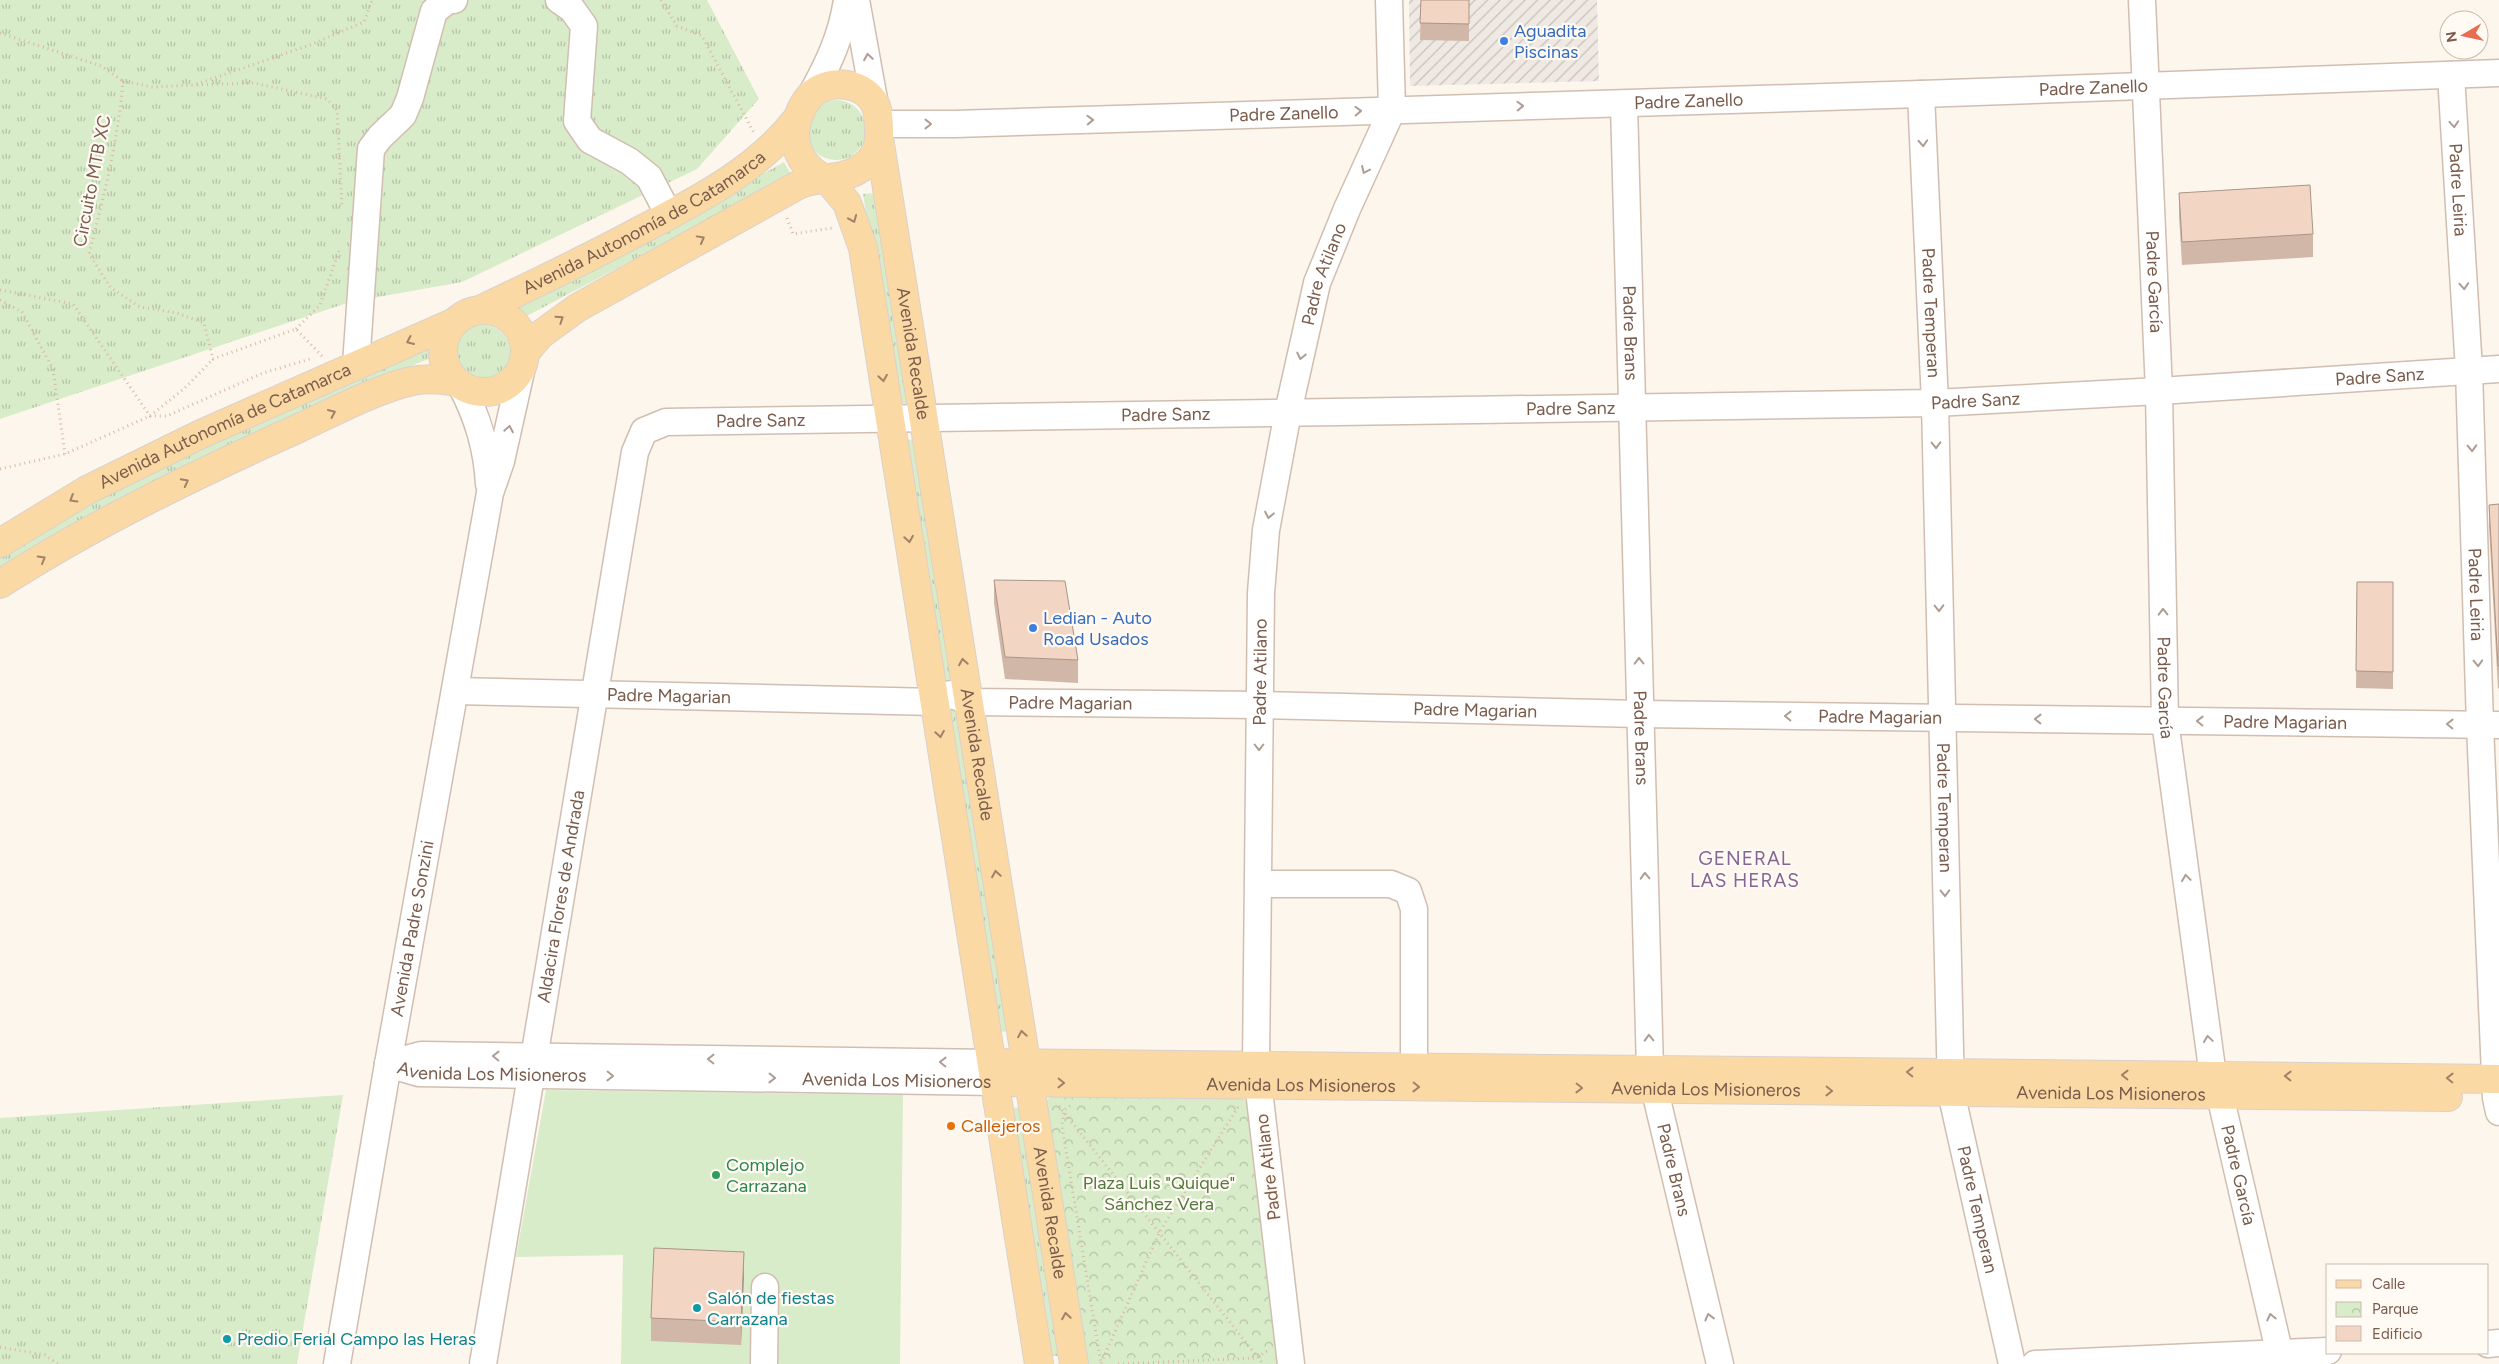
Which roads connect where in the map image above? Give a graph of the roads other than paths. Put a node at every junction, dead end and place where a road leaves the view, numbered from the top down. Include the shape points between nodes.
1 (454, 0) edge
2 (559, 0) edge
3 (847, 0) edge
4 (856, 0) edge
5 (1389, 0) edge
6 (2142, 0) edge
7 (2499, 73) edge
8 (2451, 75) junction
9 (2144, 86) junction
10 (1921, 94) junction
11 (810, 95) junction
12 (1624, 104) junction
13 (1392, 110) junction
14 (796, 120) junction
15 (878, 124) junction
16 (824, 178) junction
17 (669, 215) junction
18 (480, 310) junction
19 (455, 322) junction
20 (523, 360) junction
21 (356, 365) junction
22 (2499, 369) edge
23 (2469, 370) junction
24 (459, 383) junction
25 (2159, 391) junction
26 (1935, 402) junction
27 (1633, 409) junction
28 (1288, 412) junction
29 (924, 417) junction
30 (890, 418) junction
31 (644, 431) joint
32 (490, 493) junction
33 (0, 543) edge
34 (0, 584) edge
35 (455, 692) junction
36 (596, 695) junction
37 (935, 702) junction
38 (969, 702) junction
39 (1260, 705) junction
40 (1640, 714) junction
41 (1941, 718) junction
42 (2165, 721) junction
43 (2489, 725) edge
44 (1259, 884) junction
45 (388, 1064) junction
46 (532, 1066) junction
47 (1414, 1067) junction
48 (993, 1072) junction
49 (1028, 1072) junction
50 (1257, 1075) junction
51 (1652, 1079) junction
52 (1950, 1083) junction
53 (2217, 1085) junction
54 (2498, 1093) edge
55 (765, 1287) dead end
56 (2326, 1351) edge
57 (2280, 1359) edge
58 (337, 1364) edge
59 (483, 1364) edge
60 (764, 1364) edge
61 (1039, 1364) edge
62 (1074, 1364) edge
63 (1291, 1364) edge
64 (1720, 1364) edge
65 (2012, 1364) edge
66 (2035, 1364) edge

1 - 21 street via 434,10 403,115 372,149
2 - 17 street via 572,9 584,26 577,121 590,140 629,160 650,177
3 - 11 street via 845,18 835,47
15 -> 4 street, Avenida Recalde
5 - 13 street, Padre Atilano
6 - 9 street, Padre García
7 - 8 street, Padre Zanello
8 - 9 street, Padre Zanello
8 -> 23 street, Padre Leiria
9 - 10 street, Padre Zanello
9 - 25 street, Padre García
10 - 12 street, Padre Zanello
10 -> 26 street, Padre Temperan
11 - 14 main road
11 - 15 main road via 824,88 849,85 866,94
13 -> 12 street, Padre Zanello
12 - 27 street, Padre Brans
15 -> 13 street, Padre Zanello
13 -> 28 street, Padre Atilano via 1317,283
14 - 16 main road via 798,152 805,165
14 - 17 main road, Avenida Autonomía de Catamarca via 749,166
15 - 16 main road via 863,167 852,173
15 - 29 main road, Avenida Recalde
20 -> 16 main road via 540,335 577,308 800,184
16 -> 30 main road, Avenida Recalde via 846,203 863,248
17 - 18 main road, Avenida Autonomía de Catamarca via 550,279
18 - 19 main road
18 - 20 main road via 507,316 517,326 523,339
19 -> 21 main road, Avenida Autonomía de Catamarca
19 - 24 main road via 443,346 448,372
20 - 24 main road via 510,382 493,391 480,392
32 -> 20 street, Avenida Padre Sonzini via 502,461
21 -> 33 main road, Avenida Autonomía de Catamarca via 113,477
22 - 23 street, Padre Sanz
23 - 25 street, Padre Sanz
23 -> 43 street, Padre Leiria
24 - 32 street, Avenida Padre Sonzini via 475,412 484,440
34 -> 24 main road, Avenida Autonomía de Catamarca via 102,524 213,467 335,412 410,382 437,378
25 - 26 street, Padre Sanz
42 -> 25 street, Padre García
26 - 27 street, Padre Sanz
26 -> 41 street, Padre Temperan
27 - 28 street, Padre Sanz
40 -> 27 street, Padre Brans
28 - 29 street, Padre Sanz
28 -> 39 street, Padre Atilano via 1266,530 1261,593
29 - 30 street, Padre Sanz
38 -> 29 main road, Avenida Recalde
30 - 31 street, Padre Sanz via 666,422
30 -> 37 main road, Avenida Recalde
31 - 36 street, Aldacira Flores de Andrada via 635,452
32 - 35 street, Avenida Padre Sonzini
35 - 36 street, Padre Magarian
35 - 45 street, Avenida Padre Sonzini
36 - 37 street, Padre Magarian
36 - 46 street, Aldacira Flores de Andrada
37 - 38 street, Padre Magarian via 951,694
37 -> 48 main road, Avenida Recalde
38 - 39 street, Padre Magarian
49 -> 38 main road, Avenida Recalde
39 - 40 street, Padre Magarian
39 -> 44 street, Padre Atilano
41 -> 40 street, Padre Magarian
51 -> 40 street, Padre Brans
42 -> 41 street, Padre Magarian
41 -> 52 street, Padre Temperan
43 -> 42 street, Padre Magarian
53 -> 42 street, Padre García
43 - 54 street, Padre Leiria
44 - 47 street via 1391,884 1408,891 1414,909
44 - 50 street, Padre Atilano
45 - 46 street, Avenida Los Misioneros via 419,1073
45 - 58 street, Avenida Padre Sonzini
46 - 48 street, Avenida Los Misioneros
46 - 59 street, Aldacira Flores de Andrada
47 - 50 main road, Avenida Los Misioneros
47 - 51 main road, Avenida Los Misioneros
48 - 49 main road, Avenida Los Misioneros
48 - 61 main road, Avenida Recalde
49 - 50 main road, Avenida Los Misioneros
62 -> 49 main road, Avenida Recalde
50 -> 51 main road, Avenida Los Misioneros
50 - 63 street, Padre Atilano
51 - 52 main road, Avenida Los Misioneros
64 -> 51 street, Padre Brans
52 - 53 main road, Avenida Los Misioneros
52 - 65 street, Padre Temperan
53 - 54 main road, Avenida Los Misioneros
57 -> 53 street, Padre García
55 - 60 street
56 - 57 street
57 - 66 street

